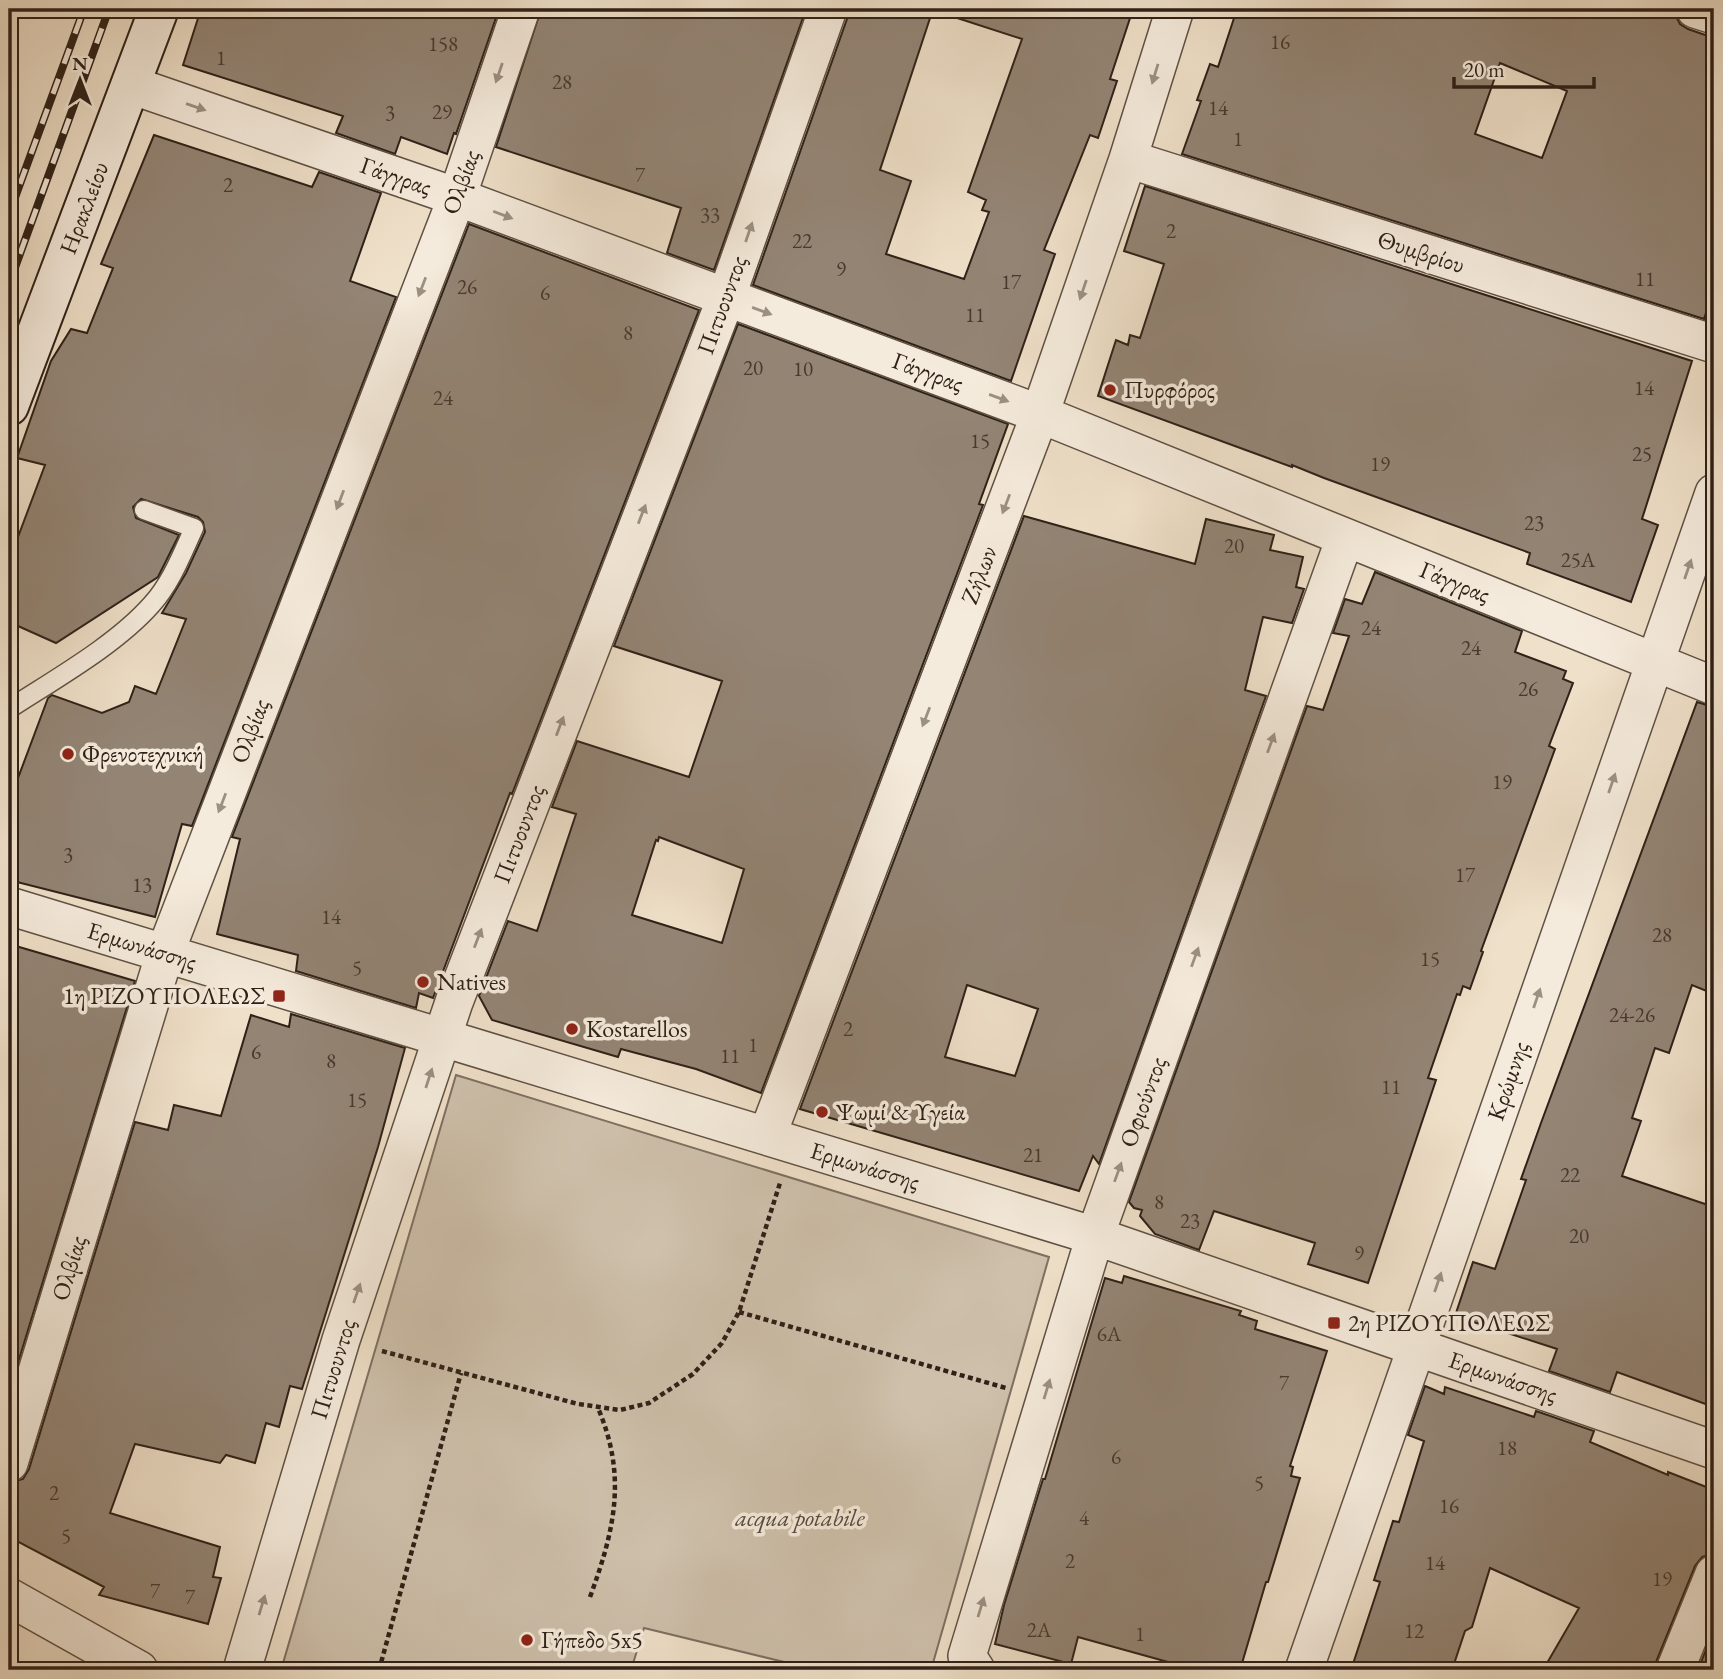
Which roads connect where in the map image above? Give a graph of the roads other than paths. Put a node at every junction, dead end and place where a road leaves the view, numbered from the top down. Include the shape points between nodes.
1 (159, 9) edge
2 (521, 9) edge
3 (828, 9) edge
4 (1175, 9) edge
5 (1695, 9) edge
6 (1714, 15) edge
7 (131, 85) junction
8 (1128, 159) junction
9 (457, 197) junction
10 (726, 298) junction
11 (1714, 344) edge
12 (9, 406) edge
13 (1040, 414) junction
14 (1714, 493) edge
15 (144, 510) dead end
16 (1345, 538) junction
17 (1655, 661) junction
18 (1714, 686) edge
19 (9, 709) edge
20 (9, 906) edge
21 (165, 953) junction
22 (441, 1038) junction
23 (780, 1140) junction
24 (1095, 1236) junction
25 (1416, 1347) junction
26 (1714, 1450) edge
27 (9, 1464) edge
28 (1714, 1574) edge
29 (9, 1597) edge
30 (139, 1670) edge
31 (242, 1670) edge
32 (976, 1670) edge
33 (1304, 1670) edge
34 (1675, 1670) edge

1 - 7 street, Ηρακλείου
2 -> 9 street, Ολβίας
10 -> 3 street, Πιτυουντος
4 -> 8 street, Ζήλων
5 - 6 street
7 -> 9 street, Γάγγρας
7 - 12 street, Ηρακλείου
8 - 11 street, Θυμβρίου
8 -> 13 street, Ζήλων
9 -> 10 street, Γάγγρας
9 -> 21 street, Ολβίας
10 -> 13 street, Γάγγρας
22 -> 10 street, Πιτυουντος
13 - 16 street, Γάγγρας
13 -> 23 street, Ζήλων
17 -> 14 street, Κρώμνης
15 - 19 lane via 194,528 153,603 103,647
16 - 17 street, Γάγγρας
24 -> 16 street, Οφιούντος
17 - 18 street, Γάγγρας
25 -> 17 street, Κρώμνης
20 - 21 street, Ερμωνάσσης
21 - 22 street, Ερμωνάσσης
21 - 27 street, Ολβίας
22 - 23 street, Ερμωνάσσης
31 -> 22 street, Πιτυουντος via 341,1340
23 - 24 street, Ερμωνάσσης
24 - 25 street, Ερμωνάσσης
32 -> 24 street, Οφιούντος via 967,1656
25 - 26 street, Ερμωνάσσης
25 - 33 street, Κρώμνης
28 - 34 street
29 - 30 street

